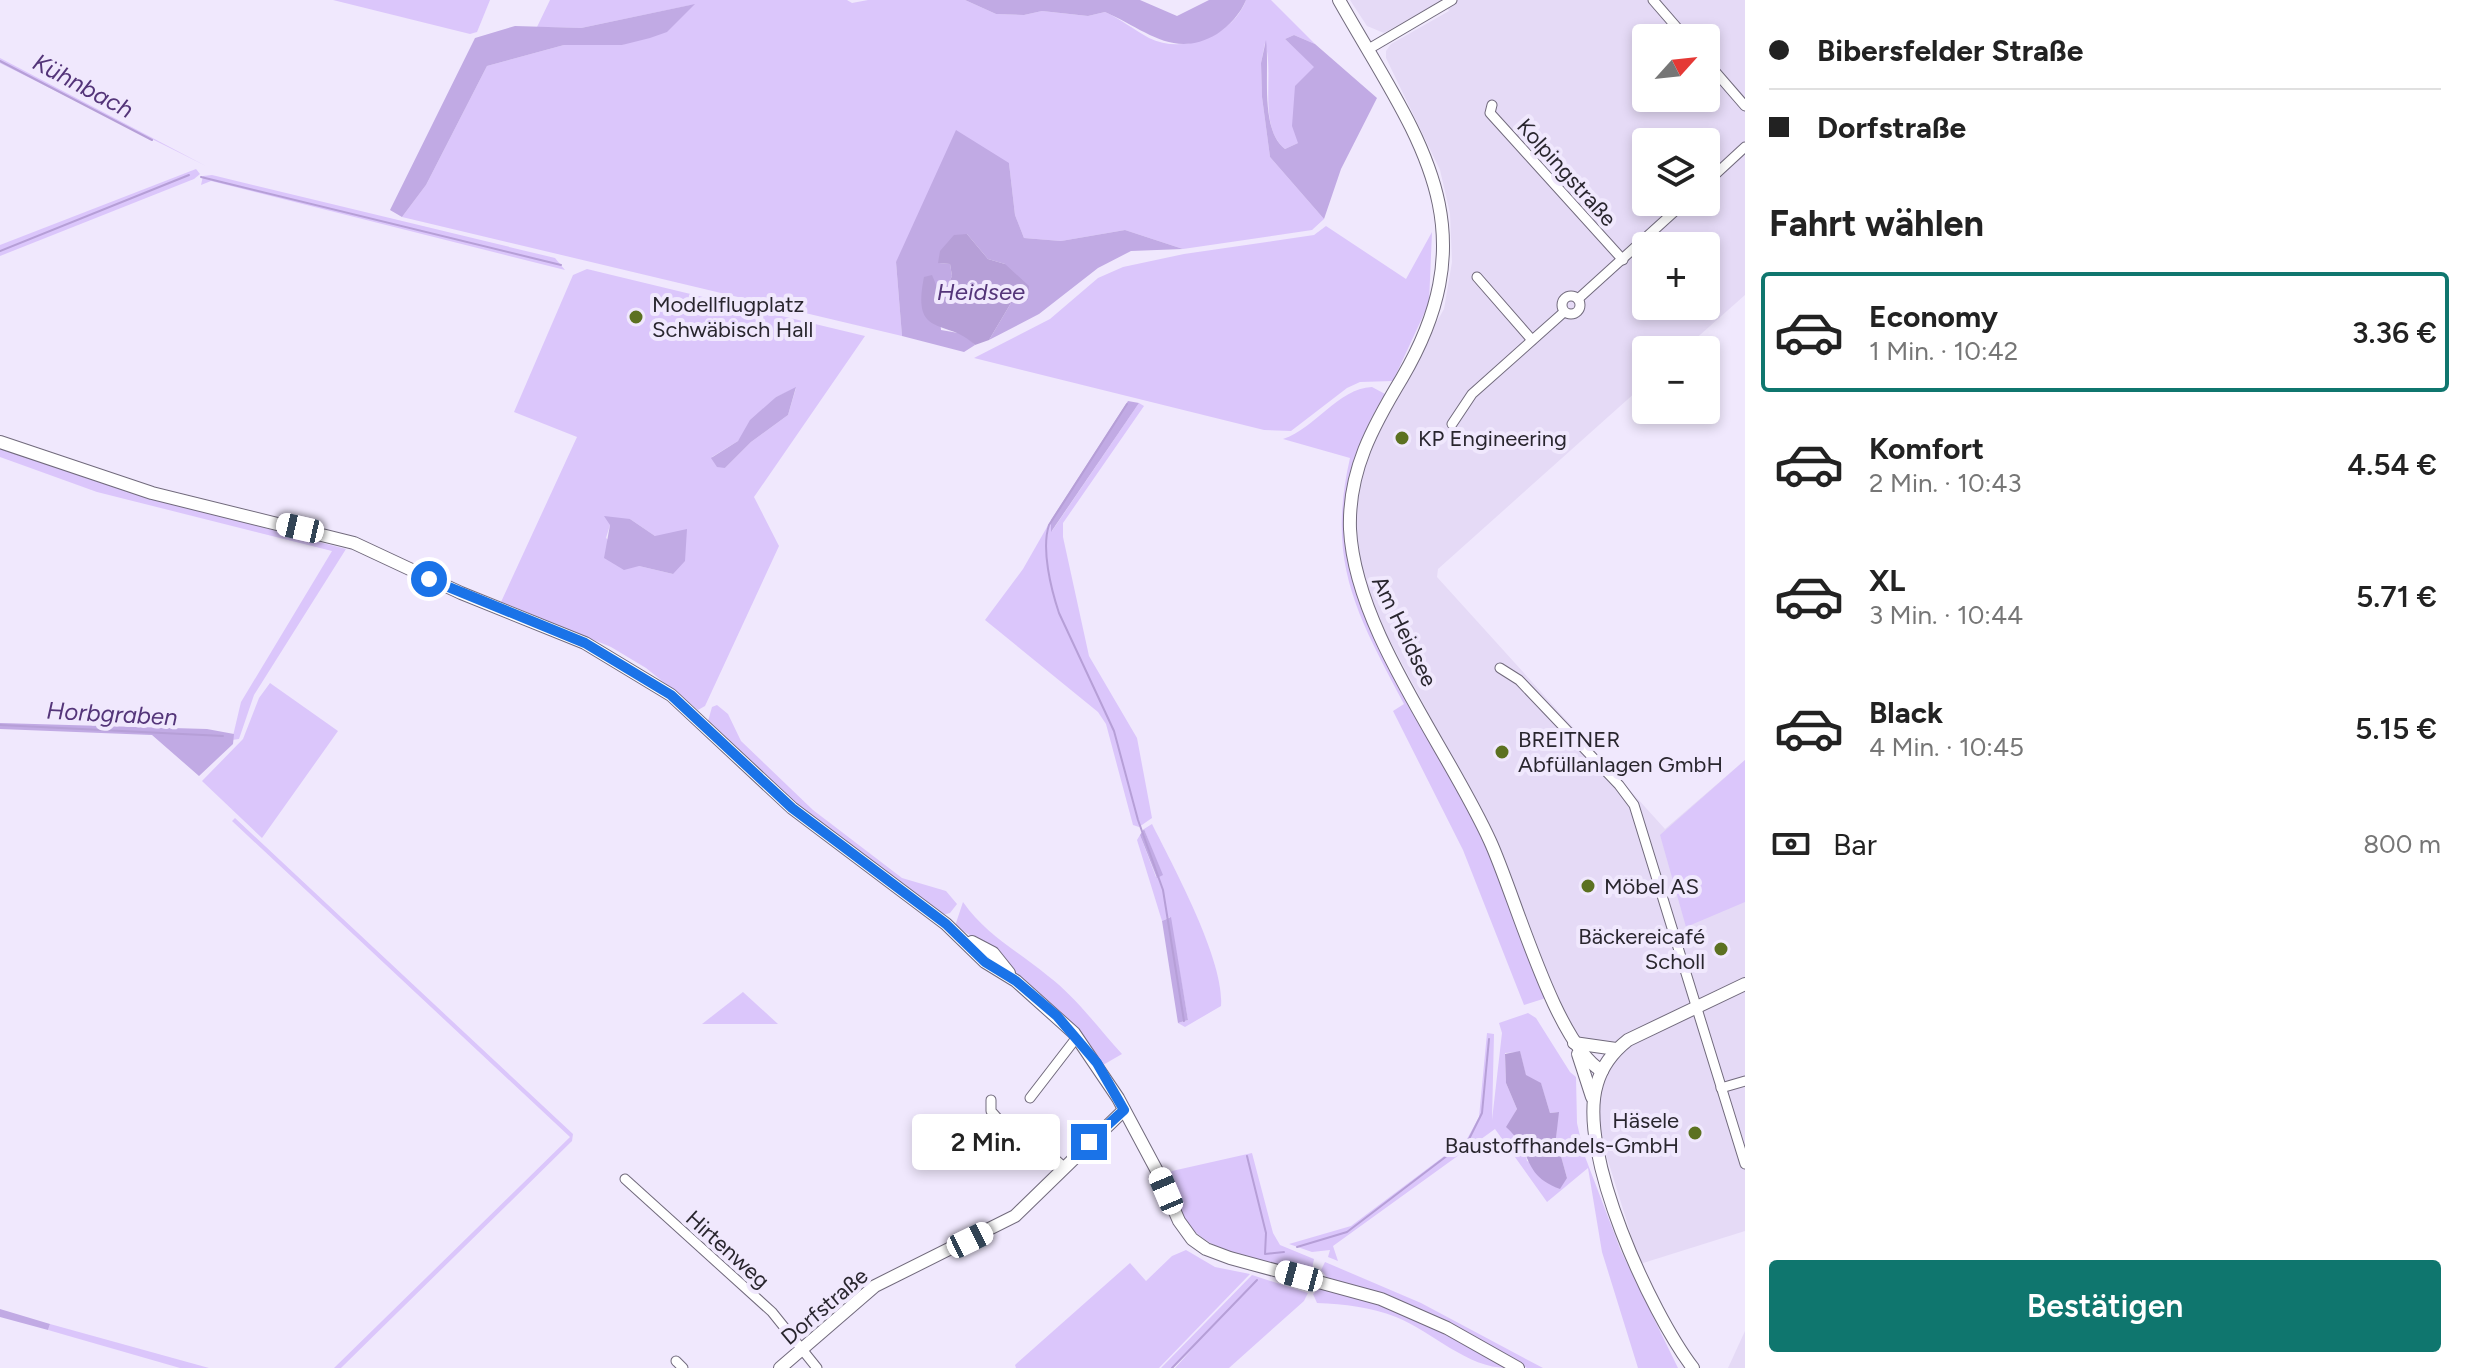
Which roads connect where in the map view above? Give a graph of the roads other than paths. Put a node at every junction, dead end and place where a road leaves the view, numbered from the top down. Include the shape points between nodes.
1 (1339, 0) edge
2 (1653, 0) edge
3 (1445, 2) edge
4 (1674, 24) edge
5 (1367, 50) junction
6 (1720, 77) edge
7 (1492, 105) dead end
8 (1745, 106) edge
9 (1745, 147) edge
10 (1720, 170) edge
11 (1670, 216) edge
12 (1623, 260) junction
13 (1477, 277) dead end
14 (1532, 340) junction
15 (1452, 424) dead end
16 (0, 442) edge
17 (1500, 668) dead end
18 (1745, 984) edge
19 (1694, 1008) junction
20 (1077, 1037) junction
21 (1576, 1046) junction
22 (1616, 1049) junction
23 (1604, 1068) junction
24 (1745, 1081) edge
25 (1721, 1088) junction
26 (1030, 1098) dead end
27 (991, 1100) dead end
28 (1594, 1102) junction
29 (1124, 1110) junction
30 (1745, 1164) edge
31 (1064, 1167) junction
32 (625, 1179) dead end
33 (802, 1351) junction
34 (780, 1368) edge
35 (817, 1368) edge
36 (1518, 1368) edge
37 (1693, 1368) edge

1 - 5 street, Am Heidsee
2 - 4 street
3 - 5 street
5 - 21 street, Am Heidsee via 1421,145 1438,193 1444,238 1430,323 1371,428 1359,462 1351,504 1355,568 1385,645 1490,841 1549,992
6 - 8 street
7 - 12 street, Kolpingstraße via 1490,113
9 - 10 street
11 - 12 street
12 - 14 street via 1578,299 1575,313 1564,312
13 - 14 street
14 - 15 street via 1472,394
16 - 20 street via 152,493 327,534 585,643 671,695 792,808 962,937 993,953
17 - 19 street via 1519,680 1634,805
18 - 19 street
19 - 22 street
19 - 25 street
20 - 26 street
20 - 29 street
21 - 22 street
21 - 23 street, Am Heidsee via 1591,1065
21 - 28 street
22 - 23 street
23 - 28 street
24 - 25 street
25 - 30 street
27 - 31 street via 991,1111 999,1120 1028,1135
28 - 37 street via 1600,1157 1632,1259 1671,1337
29 - 31 street, Dorfstraße
29 - 36 street via 1179,1221 1206,1249 1381,1299
31 - 33 street, Dorfstraße via 1015,1216 875,1286
32 - 33 street, Hirtenweg via 772,1312
33 - 34 street, Dorfstraße
33 - 35 street, Hirtenweg

